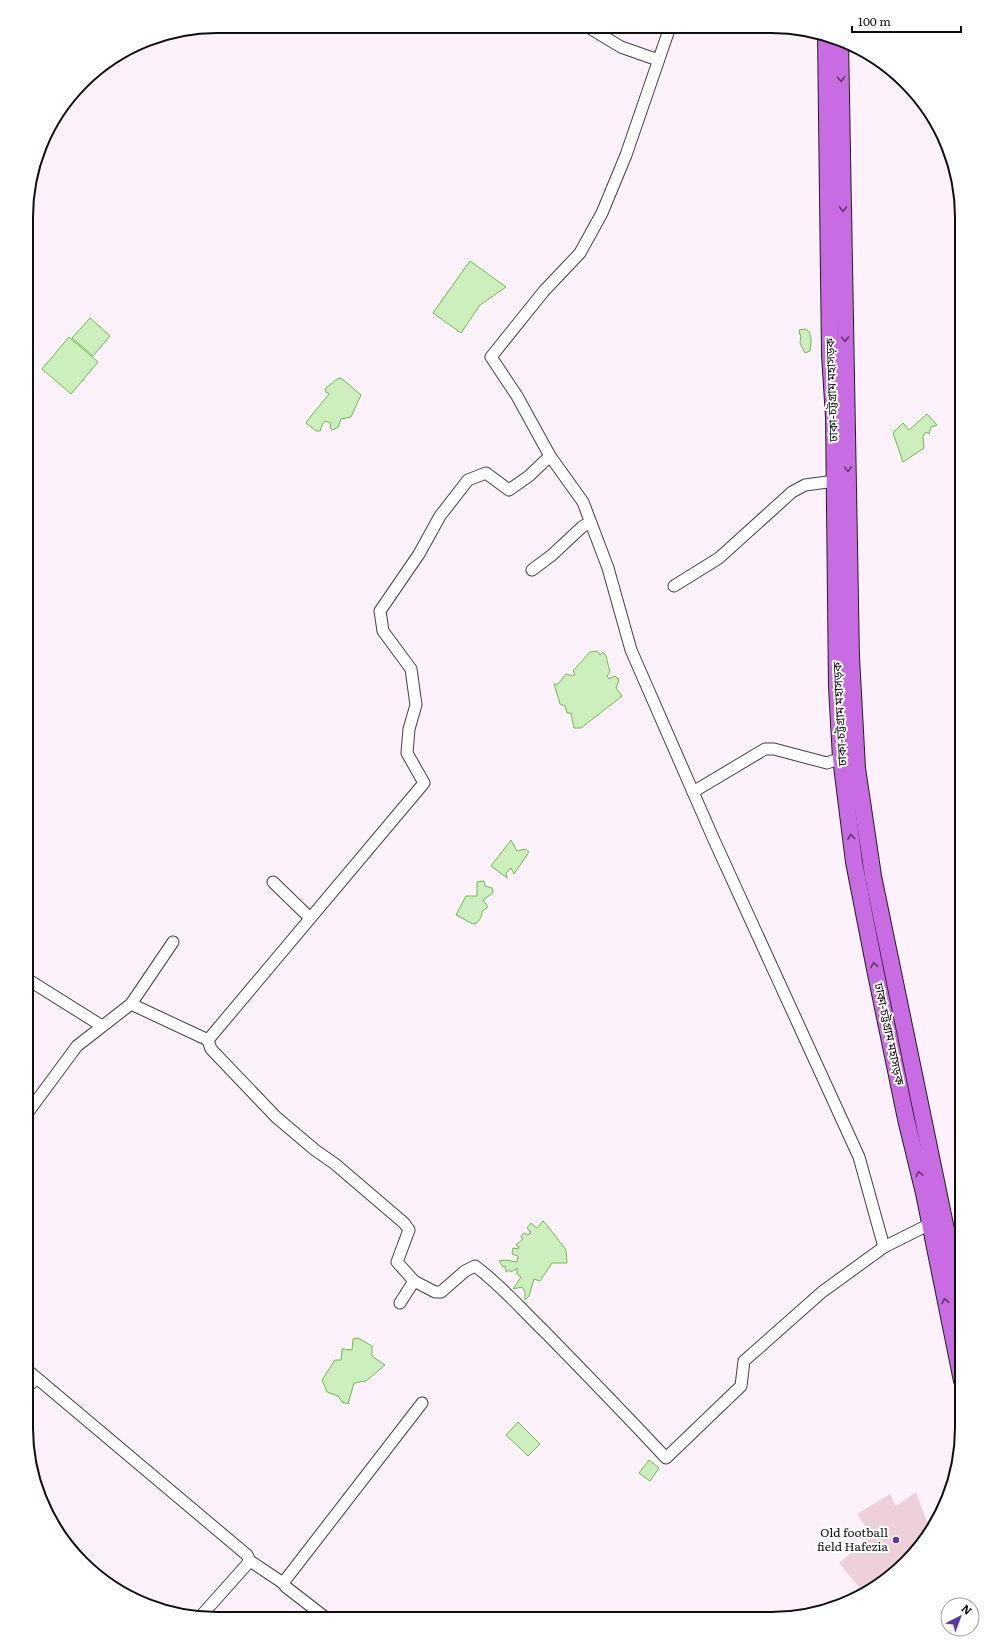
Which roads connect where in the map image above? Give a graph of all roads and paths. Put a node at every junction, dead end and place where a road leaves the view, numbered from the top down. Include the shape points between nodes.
1 (598, 33) edge
2 (668, 33) edge
3 (826, 42) edge
4 (840, 47) edge
5 (658, 60) junction
6 (550, 456) junction
7 (835, 481) junction
8 (590, 522) junction
9 (532, 570) dead end
10 (674, 586) dead end
11 (841, 758) junction
12 (693, 792) junction
13 (273, 882) dead end
14 (310, 918) junction
15 (173, 942) dead end
16 (33, 983) edge
17 (131, 1004) junction
18 (102, 1026) junction
19 (208, 1040) junction
20 (33, 1106) edge
21 (930, 1224) junction
22 (884, 1247) junction
23 (955, 1273) edge
24 (414, 1281) junction
25 (400, 1303) dead end
26 (955, 1347) edge
27 (33, 1376) edge
28 (37, 1380) junction
29 (33, 1383) edge
30 (422, 1403) dead end
31 (250, 1561) junction
32 (283, 1583) junction
33 (205, 1612) edge
34 (318, 1612) edge

1 - 5 street via 621,47
2 - 5 street
3 - 7 highway, ঢাকা-চট্টগ্রাম মহাসড়ক via 830,355
4 -> 23 highway, ঢাকা-চট্টগ্রাম মহাসড়ক via 851,657 857,768 873,876
5 - 6 street via 632,141 602,213 580,252 544,291 491,357 517,396
6 - 8 street via 583,502
6 - 14 street via 509,490 486,473 468,480 440,516 420,554 380,611 383,631 412,669 416,705 409,729 407,754 424,783
7 - 10 street via 805,485 792,492 719,558
7 - 11 highway, ঢাকা-চট্টগ্রাম মহাসড়ক via 837,687
8 - 9 street
8 - 12 street via 608,568 632,650
11 - 12 street via 827,763 765,749
21 -> 11 highway, ঢাকা-চট্টগ্রাম মহাসড়ক via 854,862
12 - 22 street via 858,1157
13 - 14 street
14 - 19 street
15 - 17 street
16 - 18 street
17 - 18 street
17 - 19 street
18 - 20 street via 77,1046
19 - 24 street via 211,1049 276,1117 336,1164 404,1223 409,1230 397,1262
21 - 22 street
26 -> 21 highway, ঢাকা-চট্টগ্রাম মহাসড়ক
22 - 24 street via 822,1292 744,1361 741,1386 666,1458 501,1289 475,1266 465,1271 441,1292 435,1292
24 - 25 street
27 - 28 street
28 - 29 street
28 - 31 street via 247,1555
30 - 32 street
31 - 32 street
31 - 33 street
32 - 34 street

